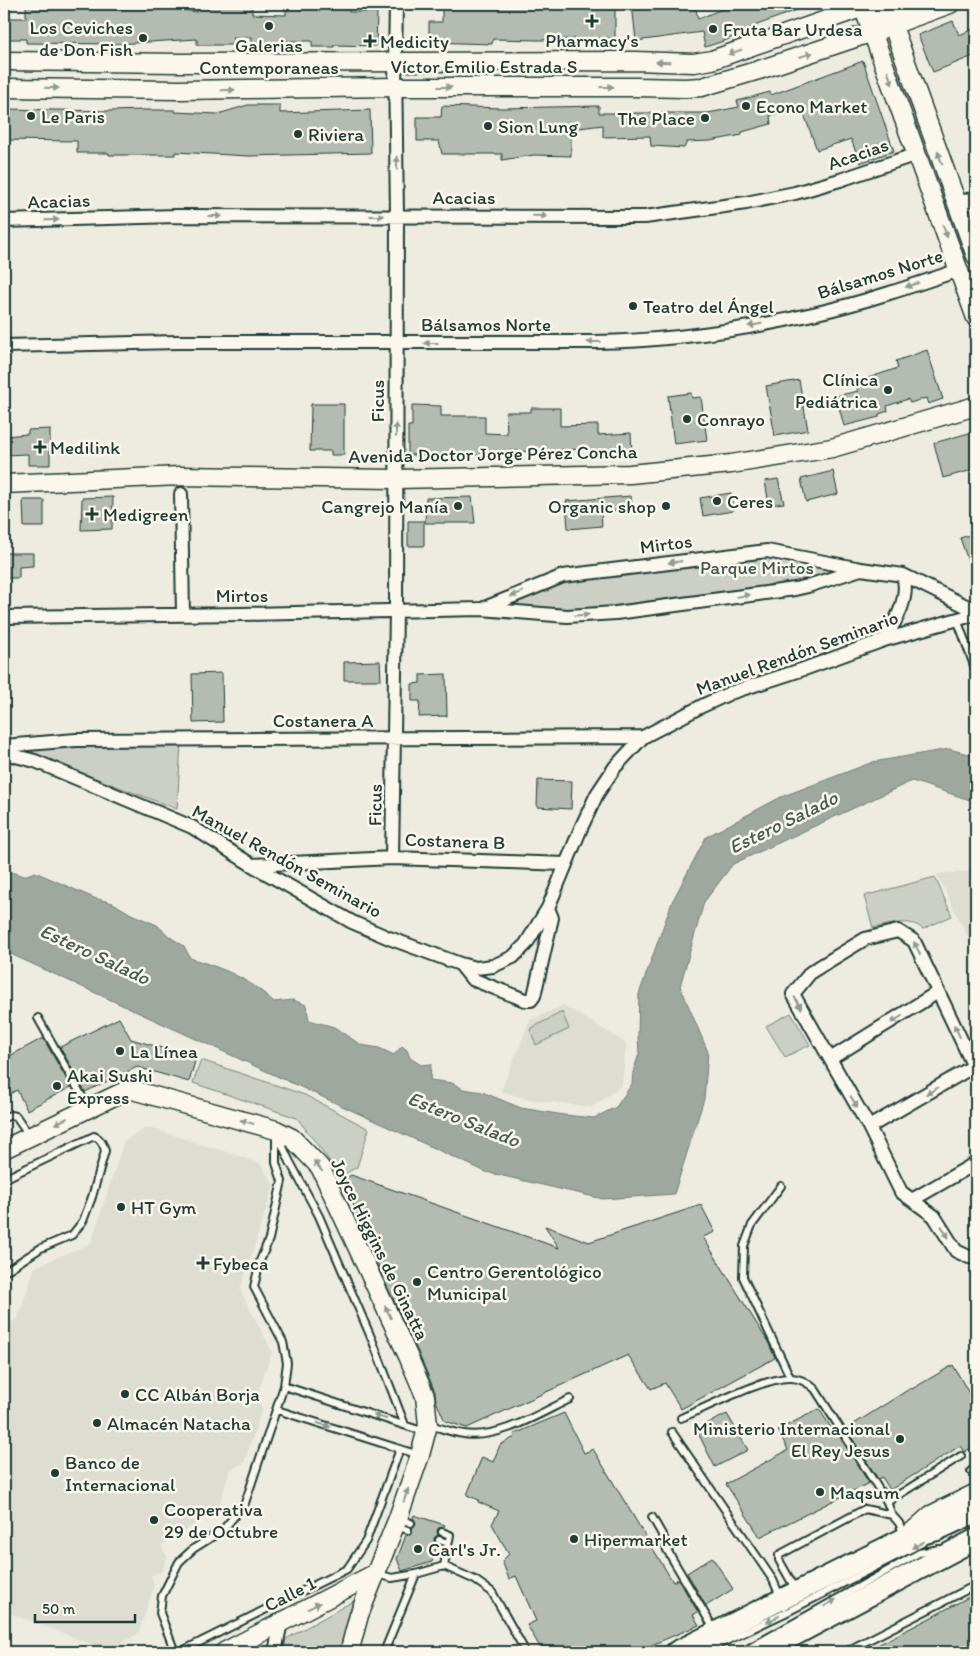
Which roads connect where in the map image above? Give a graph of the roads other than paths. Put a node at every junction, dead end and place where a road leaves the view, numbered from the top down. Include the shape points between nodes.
1 (396, 4) edge
2 (908, 4) edge
3 (950, 4) edge
4 (866, 5) edge
5 (889, 13) edge
6 (873, 32) junction
7 (4, 61) edge
8 (635, 61) junction
9 (180, 62) junction
10 (395, 62) junction
11 (396, 87) junction
12 (635, 87) junction
13 (4, 88) edge
14 (179, 90) junction
15 (917, 154) junction
16 (976, 197) edge
17 (957, 204) junction
18 (397, 216) junction
19 (4, 221) edge
20 (976, 256) edge
21 (959, 270) junction
22 (976, 318) edge
23 (396, 343) junction
24 (4, 346) edge
25 (976, 406) edge
26 (396, 479) junction
27 (4, 484) edge
28 (181, 494) dead end
29 (861, 569) junction
30 (903, 575) junction
31 (481, 609) junction
32 (396, 611) junction
33 (976, 612) edge
34 (183, 614) junction
35 (4, 616) edge
36 (957, 619) junction
37 (884, 640) junction
38 (976, 671) edge
39 (395, 738) junction
40 (643, 738) junction
41 (4, 746) edge
42 (4, 752) edge
43 (392, 858) junction
44 (566, 864) junction
45 (252, 865) junction
46 (548, 908) junction
47 (460, 964) junction
48 (938, 992) junction
49 (38, 1018) dead end
50 (830, 1060) junction
51 (975, 1068) edge
52 (89, 1108) junction
53 (4, 1118) edge
54 (869, 1127) junction
55 (276, 1130) junction
56 (29, 1136) junction
57 (4, 1149) edge
58 (976, 1163) edge
59 (4, 1178) edge
60 (781, 1186) dead end
61 (912, 1200) junction
62 (976, 1257) edge
63 (4, 1272) edge
64 (790, 1377) junction
65 (284, 1386) junction
66 (570, 1399) dead end
67 (277, 1410) junction
68 (681, 1418) dead end
69 (404, 1425) junction
70 (427, 1429) junction
71 (672, 1432) dead end
72 (400, 1449) junction
73 (420, 1455) junction
74 (961, 1456) dead end
75 (976, 1493) edge
76 (887, 1502) junction
77 (976, 1513) edge
78 (892, 1515) junction
79 (652, 1517) dead end
80 (442, 1532) dead end
81 (905, 1538) junction
82 (439, 1540) dead end
83 (973, 1541) edge
84 (448, 1543) junction
85 (444, 1566) junction
86 (376, 1573) junction
87 (416, 1574) junction
88 (976, 1584) edge
89 (789, 1596) junction
90 (281, 1622) junction
91 (716, 1632) junction
92 (175, 1652) edge
93 (180, 1652) edge
94 (224, 1652) edge
95 (275, 1652) edge
96 (351, 1652) edge
97 (385, 1652) edge
98 (521, 1652) edge
99 (676, 1652) edge
100 (702, 1652) edge
101 (742, 1652) edge
102 (762, 1652) edge
103 (844, 1652) edge

1 - 10 street, Ficus
2 - 5 main road
3 - 5 main road, Víctor Emilio Estrada S
4 - 6 main road
4 -> 8 main road, Víctor Emilio Estrada S via 712,60 694,63
5 - 6 main road, Víctor Emilio Estrada S
17 -> 5 main road
12 -> 6 main road, Víctor Emilio Estrada S via 702,87
6 -> 15 main road
7 - 9 main road, Víctor Emilio Estrada S
8 - 10 main road, Víctor Emilio Estrada S
8 - 12 main road
9 - 10 main road, Víctor Emilio Estrada S
9 - 14 main road
10 - 11 street, Ficus
11 -> 12 main road, Víctor Emilio Estrada S
14 -> 11 main road, Víctor Emilio Estrada S
18 -> 11 street, Ficus
13 -> 14 main road, Víctor Emilio Estrada S
18 -> 15 street, Acacias via 645,217 795,193
15 -> 21 main road
16 - 17 street
17 - 20 main road
19 -> 18 street, Acacias via 176,216
18 - 23 street, Ficus
21 - 22 main road
21 -> 23 street, Bálsamos Norte via 816,313 656,340
23 - 24 street, Bálsamos Norte via 178,342
26 -> 23 street, Ficus
25 - 26 main road, Avenida Doctor Jorge Pérez Concha via 832,448 731,464 630,474
26 - 27 main road, Avenida Doctor Jorge Pérez Concha via 180,476
26 - 32 street, Ficus
28 - 34 street
29 - 30 street, Mirtos
31 -> 29 street, Mirtos via 558,616 616,613 801,588
29 -> 31 street, Mirtos via 767,551 563,576
30 - 33 street, Mirtos
30 - 37 street via 905,590 901,608
31 - 32 street, Mirtos
32 - 34 street, Mirtos
32 - 39 street, Ficus
33 - 36 street, Manuel Rendón Seminario
34 - 35 street, Mirtos
36 - 37 street, Manuel Rendón Seminario
36 - 38 lane
37 - 40 street, Manuel Rendón Seminario via 730,693
39 - 40 street, Costanera A
39 - 41 street, Costanera A via 76,740
39 - 43 street, Ficus
40 - 44 street, Manuel Rendón Seminario via 619,763 597,794
42 - 45 street, Manuel Rendón Seminario via 35,761 192,827
43 - 44 street, Costanera B
43 - 45 street, Costanera B
44 - 46 street, Manuel Rendón Seminario
45 - 47 street, Manuel Rendón Seminario via 361,927
46 - 47 street, Manuel Rendón Seminario via 532,936 513,957 487,967
46 - 47 street via 552,918 534,996 530,1000 472,979
48 -> 50 street
48 -> 50 street via 914,940 898,931 865,939 811,972 793,994
51 -> 48 street
49 - 52 lane
50 -> 54 street
51 -> 54 street
55 -> 52 main road, Joyce Higgins de Ginatta via 129,1088
52 -> 56 main road, Joyce Higgins de Ginatta
53 - 56 lane via 16,1116
54 - 61 street via 901,1192
55 - 65 lane via 276,1163 282,1181 254,1287 283,1342 287,1363
55 - 69 lane via 319,1216 373,1342
70 -> 55 main road, Joyce Higgins de Ginatta via 425,1396 320,1167 292,1138
56 - 57 main road, Joyce Higgins de Ginatta
58 - 61 street
59 - 63 lane via 94,1136 106,1151 83,1221 72,1235 40,1248
60 - 64 lane via 752,1225 744,1246 744,1277
61 -> 62 street via 934,1216 956,1251
64 - 68 lane via 768,1381
64 - 76 lane via 815,1389
65 - 67 lane
69 -> 65 lane
66 - 70 lane via 496,1432 474,1435
67 -> 72 lane
67 - 92 lane via 245,1504 223,1530 193,1549 180,1562 162,1596 160,1613
69 - 70 lane
70 - 73 main road, Joyce Higgins de Ginatta
71 - 89 lane via 772,1580
72 - 73 lane
72 - 93 lane via 366,1542 347,1569
86 -> 73 main road, Joyce Higgins de Ginatta via 403,1524
74 - 76 lane
75 - 81 main road via 931,1514
76 - 78 lane
77 - 81 main road via 937,1530
77 -> 100 lane via 884,1563
78 - 81 lane
78 - 89 lane via 865,1509 779,1555
79 - 91 lane via 667,1550
80 - 84 lane via 450,1535
81 - 89 main road
82 - 84 lane
101 -> 83 lane via 919,1553
83 - 102 main road
84 - 85 lane
85 - 87 lane
85 - 98 lane via 492,1592 523,1647
86 - 87 lane via 392,1578
90 -> 86 main road, Calle 1
86 - 96 main road, Joyce Higgins de Ginatta via 359,1615
87 - 97 lane
88 - 103 lane
89 - 91 main road
90 - 94 main road, Calle 1
90 - 95 street
91 - 99 main road

